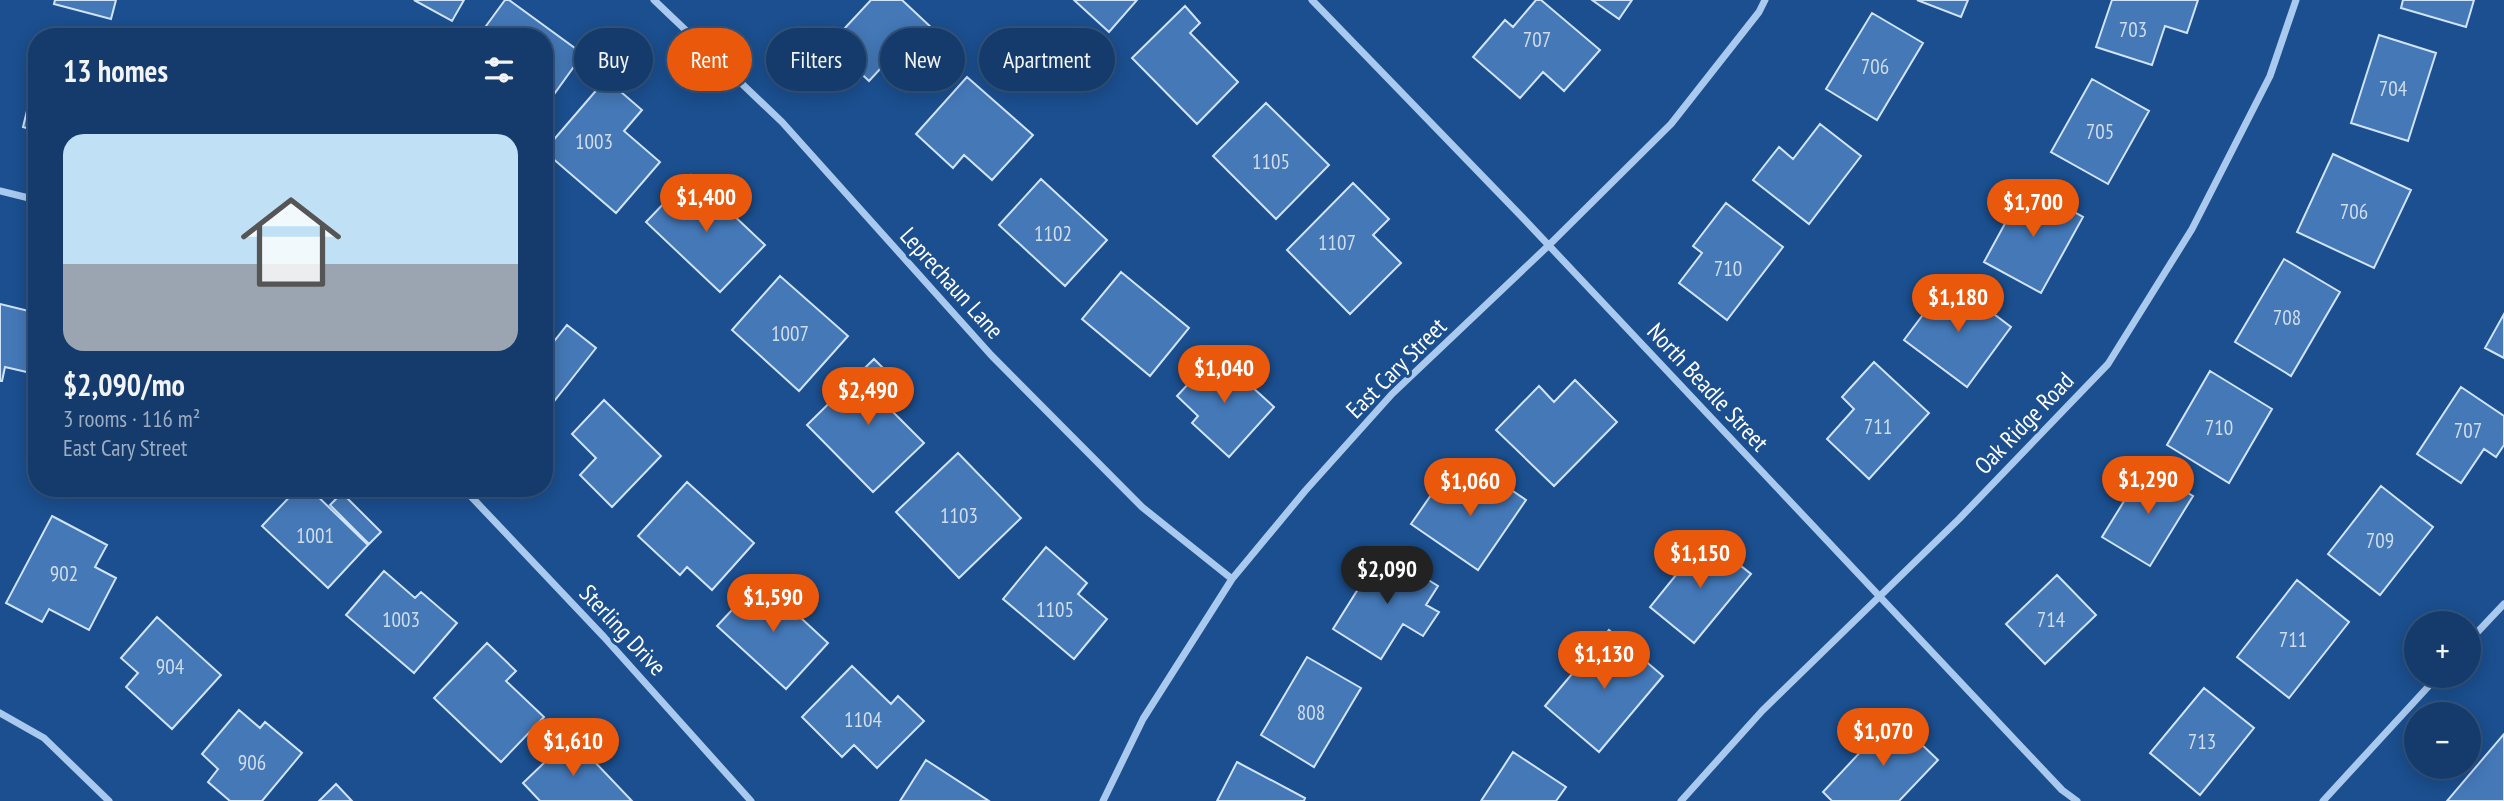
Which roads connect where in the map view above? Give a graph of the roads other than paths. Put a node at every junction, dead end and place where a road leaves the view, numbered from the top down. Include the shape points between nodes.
1 (654, 0) edge
2 (1312, 0) edge
3 (1765, 0) edge
4 (2296, 0) edge
5 (0, 191) edge
6 (28, 198) edge
7 (1548, 246) junction
8 (472, 497) edge
9 (1232, 579) junction
10 (1878, 595) junction
11 (2504, 604) edge
12 (2481, 629) edge
13 (2427, 688) edge
14 (0, 713) edge
15 (109, 801) edge
16 (751, 801) edge
17 (1103, 801) edge
18 (1681, 801) edge
19 (2077, 801) edge
20 (2323, 801) edge

1 - 9 street, Leprechaun Lane via 782,122 991,355 1123,488
2 - 7 street, North Beadle Street
3 - 7 street, East Cary Street via 1671,124
4 - 10 street, Oak Ridge Road via 2270,75 2192,229 2108,364 1959,519
5 - 6 street
7 - 9 street, East Cary Street via 1392,394
7 - 10 street, North Beadle Street
8 - 16 street, Sterling Drive
9 - 17 street, East Cary Street via 1143,719
10 - 18 street, Oak Ridge Road via 1762,711
10 - 19 street, North Beadle Street
11 - 12 street
13 - 20 street
14 - 15 street via 44,738

